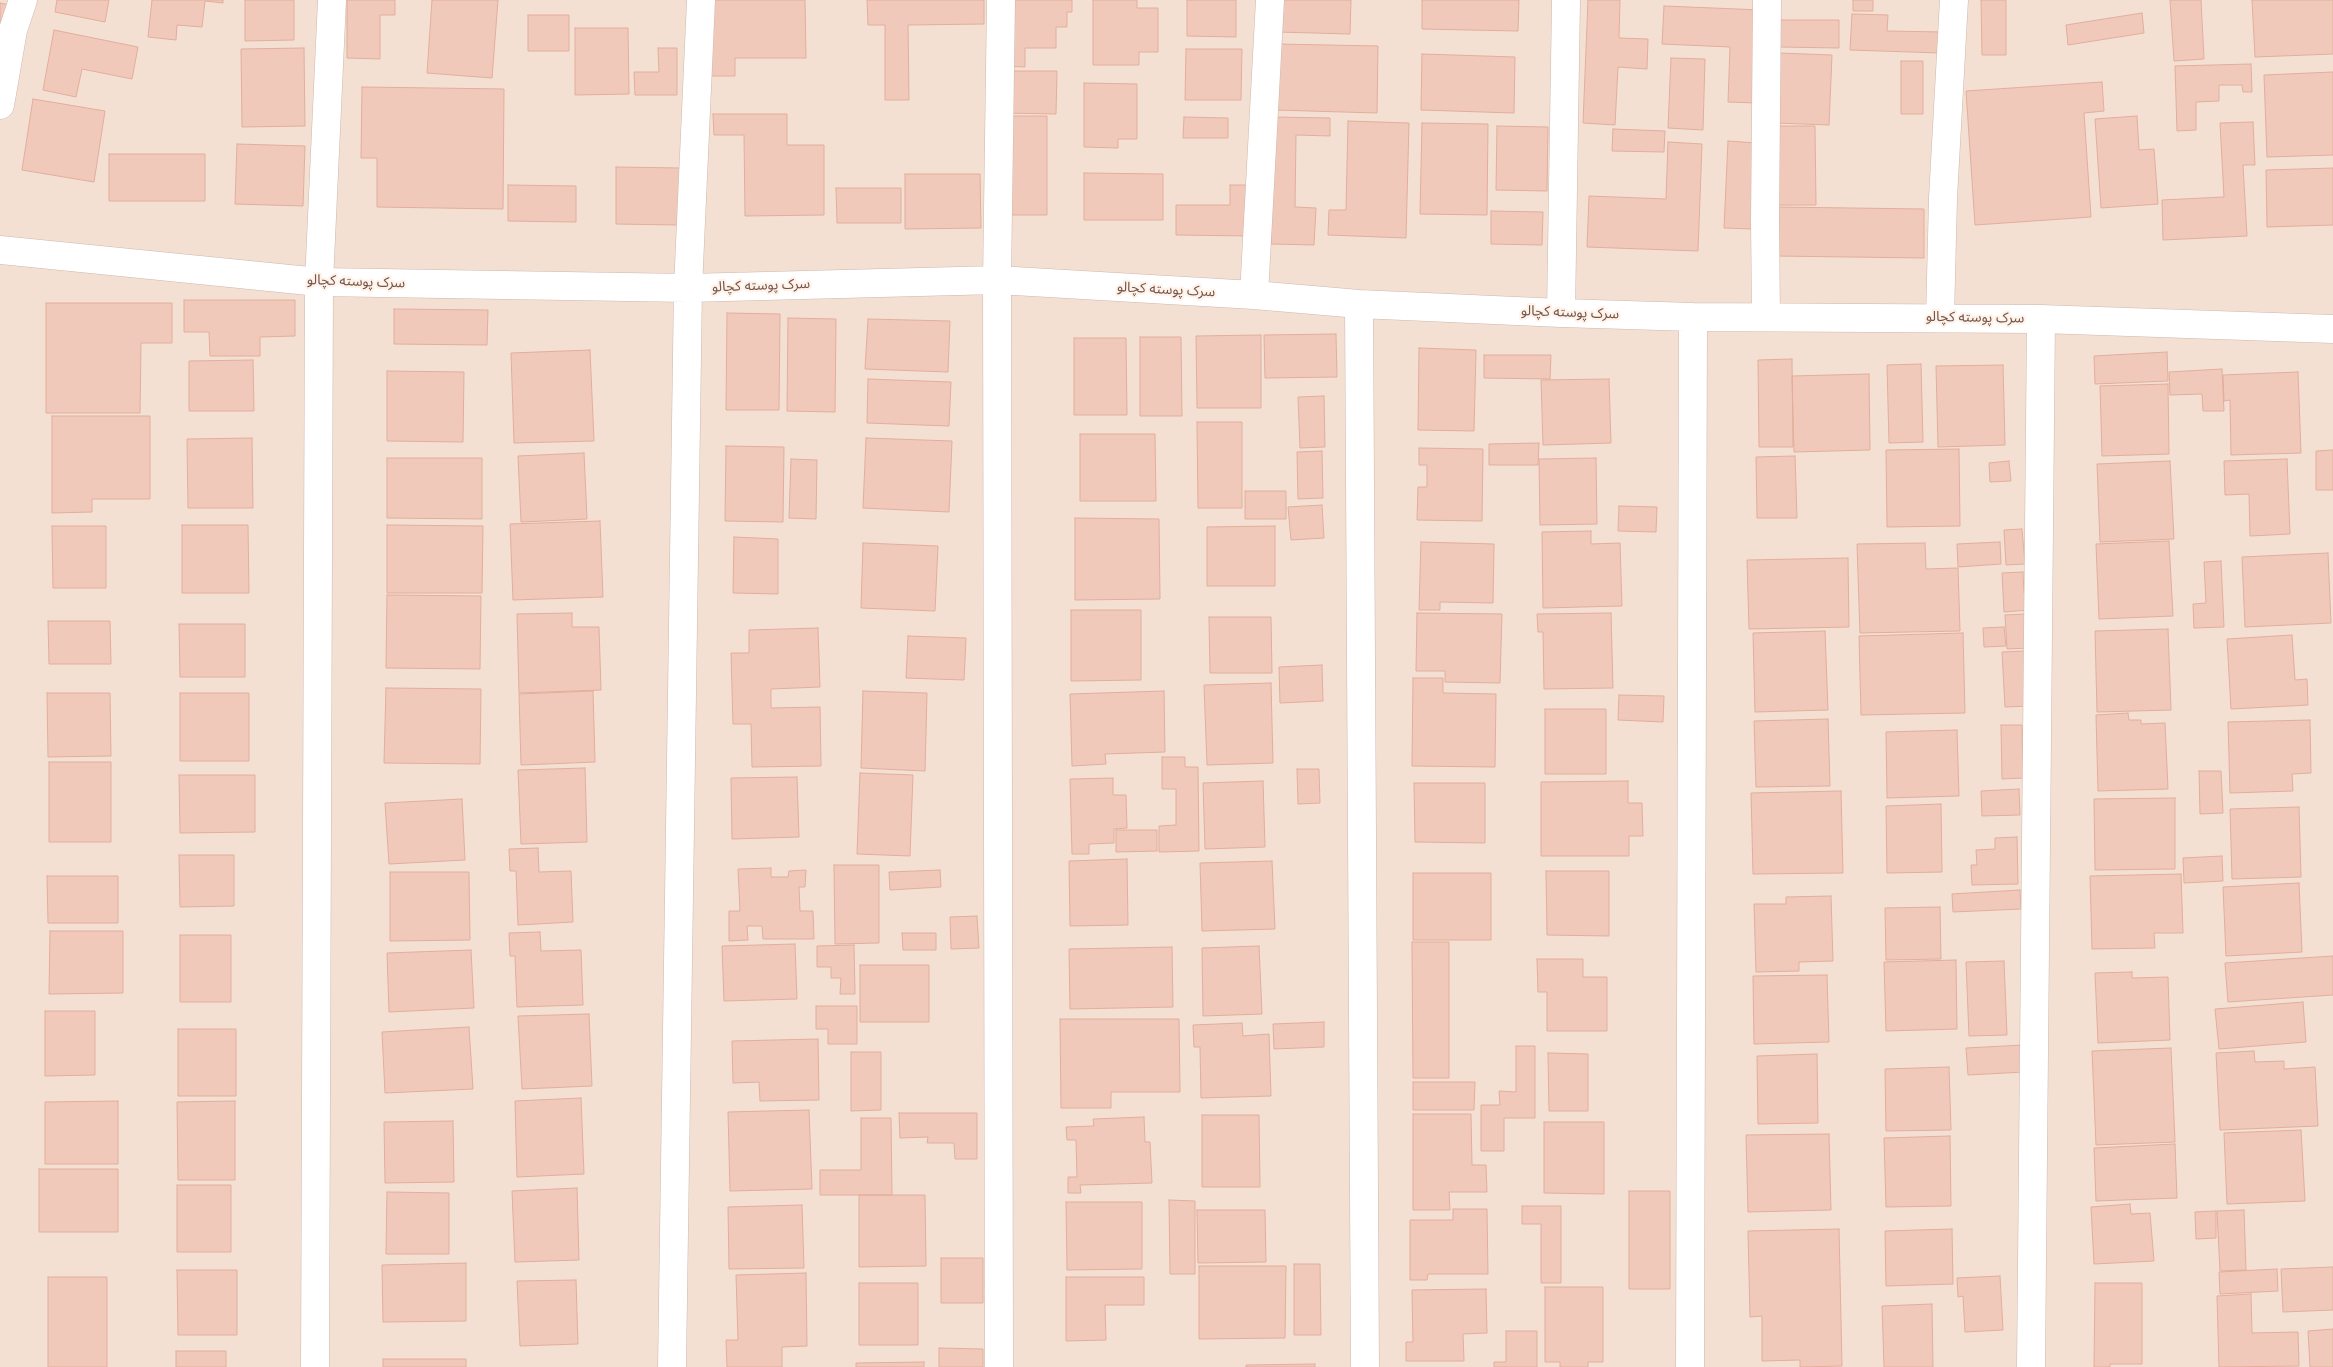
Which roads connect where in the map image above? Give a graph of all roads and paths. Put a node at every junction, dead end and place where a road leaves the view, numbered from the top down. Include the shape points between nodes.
1 (23, 0) edge
2 (332, 0) edge
3 (701, 0) edge
4 (1001, 0) edge
5 (1270, 0) edge
6 (1566, 0) edge
7 (1768, 0) edge
8 (1954, 0) edge
9 (0, 105) edge
10 (0, 250) edge
11 (997, 280) junction
12 (318, 282) junction
13 (688, 288) junction
14 (1254, 295) junction
15 (1358, 304) junction
16 (1561, 313) junction
17 (1693, 317) junction
18 (1766, 317) junction
19 (1940, 318) junction
20 (2041, 319) junction
21 (2333, 329) edge
22 (315, 1367) edge
23 (672, 1367) edge
24 (999, 1367) edge
25 (1365, 1367) edge
26 (1690, 1367) edge
27 (2031, 1367) edge

1 - 9 street via 13,30
2 - 12 street
3 - 13 street
4 - 11 street
5 - 14 street
6 - 16 street
7 - 18 street via 1764,221
8 - 19 street
10 - 12 street, سرک پوسته کچالو
11 - 13 street, سرک پوسته کچالو
11 - 14 street, سرک پوسته کچالو
11 - 24 street
12 - 13 street, سرک پوسته کچالو
12 - 22 street
13 - 23 street
14 - 15 street, سرک پوسته کچالو
15 - 16 street, سرک پوسته کچالو
15 - 25 street
16 - 17 street, سرک پوسته کچالو
17 - 18 street, سرک پوسته کچالو
17 - 26 street
18 - 19 street, سرک پوسته کچالو
19 - 20 street, سرک پوسته کچالو
20 - 21 street, سرک پوسته کچالو
20 - 27 street

